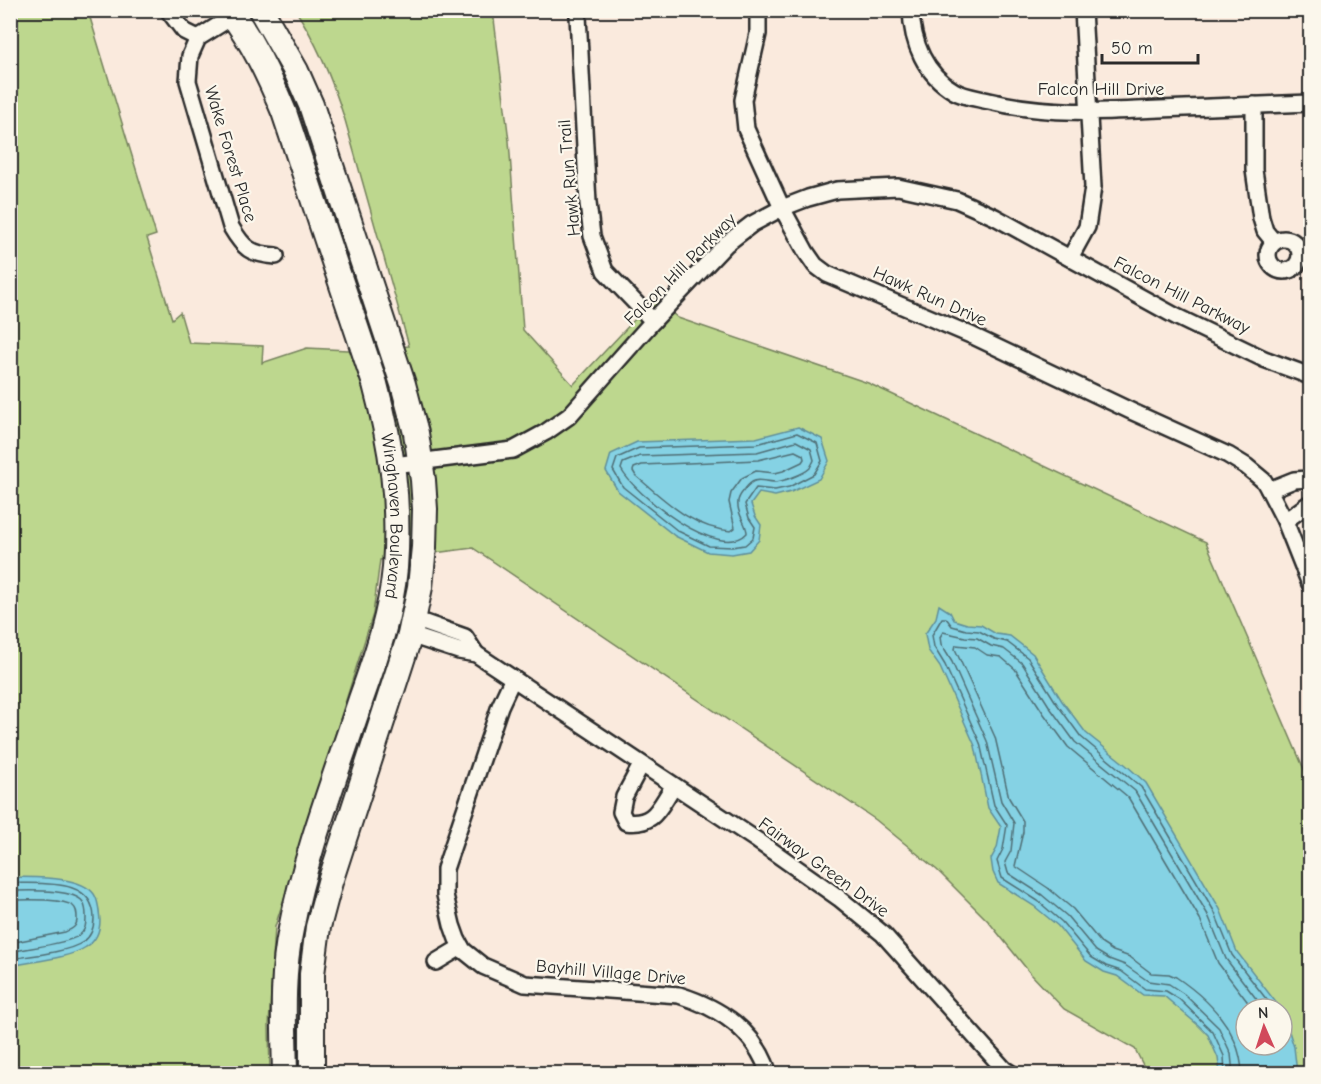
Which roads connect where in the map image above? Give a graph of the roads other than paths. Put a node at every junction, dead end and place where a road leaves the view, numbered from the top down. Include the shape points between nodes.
1 (168, 10) edge
2 (261, 10) edge
3 (580, 10) edge
4 (758, 10) edge
5 (911, 10) edge
6 (1083, 10) edge
7 (235, 13) edge
8 (198, 38) junction
9 (1311, 103) edge
10 (1254, 105) junction
11 (1088, 112) junction
12 (782, 208) junction
13 (1274, 242) dead end
14 (276, 256) dead end
15 (1070, 258) junction
16 (653, 321) junction
17 (1311, 376) edge
18 (421, 461) junction
19 (394, 465) junction
20 (1311, 482) edge
21 (1269, 490) junction
22 (1311, 503) edge
23 (1285, 521) junction
24 (1311, 584) edge
25 (412, 627) junction
26 (513, 678) junction
27 (642, 765) junction
28 (673, 787) junction
29 (461, 947) junction
30 (436, 962) dead end
31 (1005, 1072) edge
32 (285, 1074) edge
33 (312, 1074) edge
34 (769, 1074) edge

1 - 8 street via 184,31
2 - 18 main road, Winghaven Boulevard via 296,71 310,105 403,384
3 - 16 street, Hawk Run Trail via 592,236 605,271
4 - 12 street, Hawk Run Drive via 758,34 742,100 746,129
5 - 11 street, Falcon Hill Drive via 911,23 924,63 952,89 1018,108
6 - 11 street
7 - 8 street
7 - 19 main road, Winghaven Boulevard via 285,112 375,384
8 - 14 street, Wake Forest Place via 190,56 188,81 231,227 241,244 256,255
9 - 10 street, Falcon Hill Drive
10 - 11 street, Falcon Hill Drive
10 - 13 street via 1254,170 1260,218
11 - 15 street via 1092,198 1086,227
12 - 15 street, Falcon Hill Parkway via 837,190 881,186 915,189 957,200
12 - 16 street, Falcon Hill Parkway via 726,244
12 - 21 street, Hawk Run Drive via 806,252 827,274 963,331 1228,455 1264,481
15 - 17 street, Falcon Hill Parkway via 1187,322 1264,359
16 - 18 street, Falcon Hill Parkway via 569,416 546,432 513,450
18 - 19 street, Falcon Hill Parkway
18 - 25 main road, Winghaven Boulevard via 424,548
19 - 32 main road, Winghaven Boulevard via 395,570 387,616 301,884 290,931 285,978
20 - 21 street via 1294,480
21 - 23 street, Hawk Run Drive
22 - 23 street
23 - 24 street, Hawk Run Drive
25 - 26 street, Fairway Green Drive via 459,651 476,654
25 - 33 main road, Winghaven Boulevard via 318,927 312,974
26 - 27 street, Fairway Green Drive
26 - 29 street, Bayhill Village Drive via 445,869 445,895
27 - 28 street, Fairway Green Drive
27 - 28 street via 624,797 621,812 626,822 640,824 652,818
28 - 31 street, Fairway Green Drive via 758,841 883,934
29 - 30 street
29 - 34 street, Bayhill Village Drive via 483,966 525,984 679,995 702,1002 744,1030 759,1050

